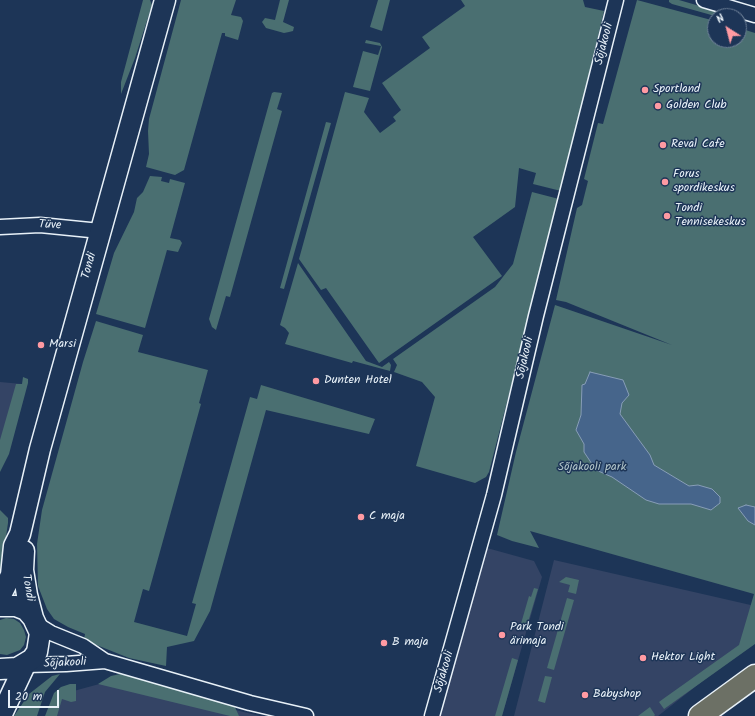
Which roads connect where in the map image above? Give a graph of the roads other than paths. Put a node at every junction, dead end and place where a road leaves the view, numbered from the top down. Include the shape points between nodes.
1 (164, 0) edge
2 (616, 0) edge
3 (704, 0) edge
4 (755, 15) edge
5 (0, 227) edge
6 (100, 231) junction
7 (20, 534) junction
8 (0, 597) edge
9 (0, 606) edge
10 (36, 621) junction
11 (106, 661) junction
12 (24, 665) junction
13 (0, 669) edge
14 (755, 676) edge
15 (1, 716) edge
16 (306, 716) edge
17 (432, 716) edge
18 (700, 716) edge

1 - 6 street, Tondi
2 - 17 street, Sõjakooli via 536,316 494,495
3 - 4 street
5 - 6 street, Tüve via 40,225
6 - 7 street, Tondi via 40,449
7 - 8 street, Tondi via 14,546 11,574
7 - 10 street, Tondi via 24,545 23,570 27,594
9 - 10 street via 16,606 26,610
10 - 11 street, Sõjakooli via 51,633 83,646
10 - 12 street, Tondi via 40,633 37,652
11 - 12 street, Sõjakooli
11 - 16 street, Sõjakooli
12 - 13 street via 10,670
12 - 15 street
14 - 18 main road

